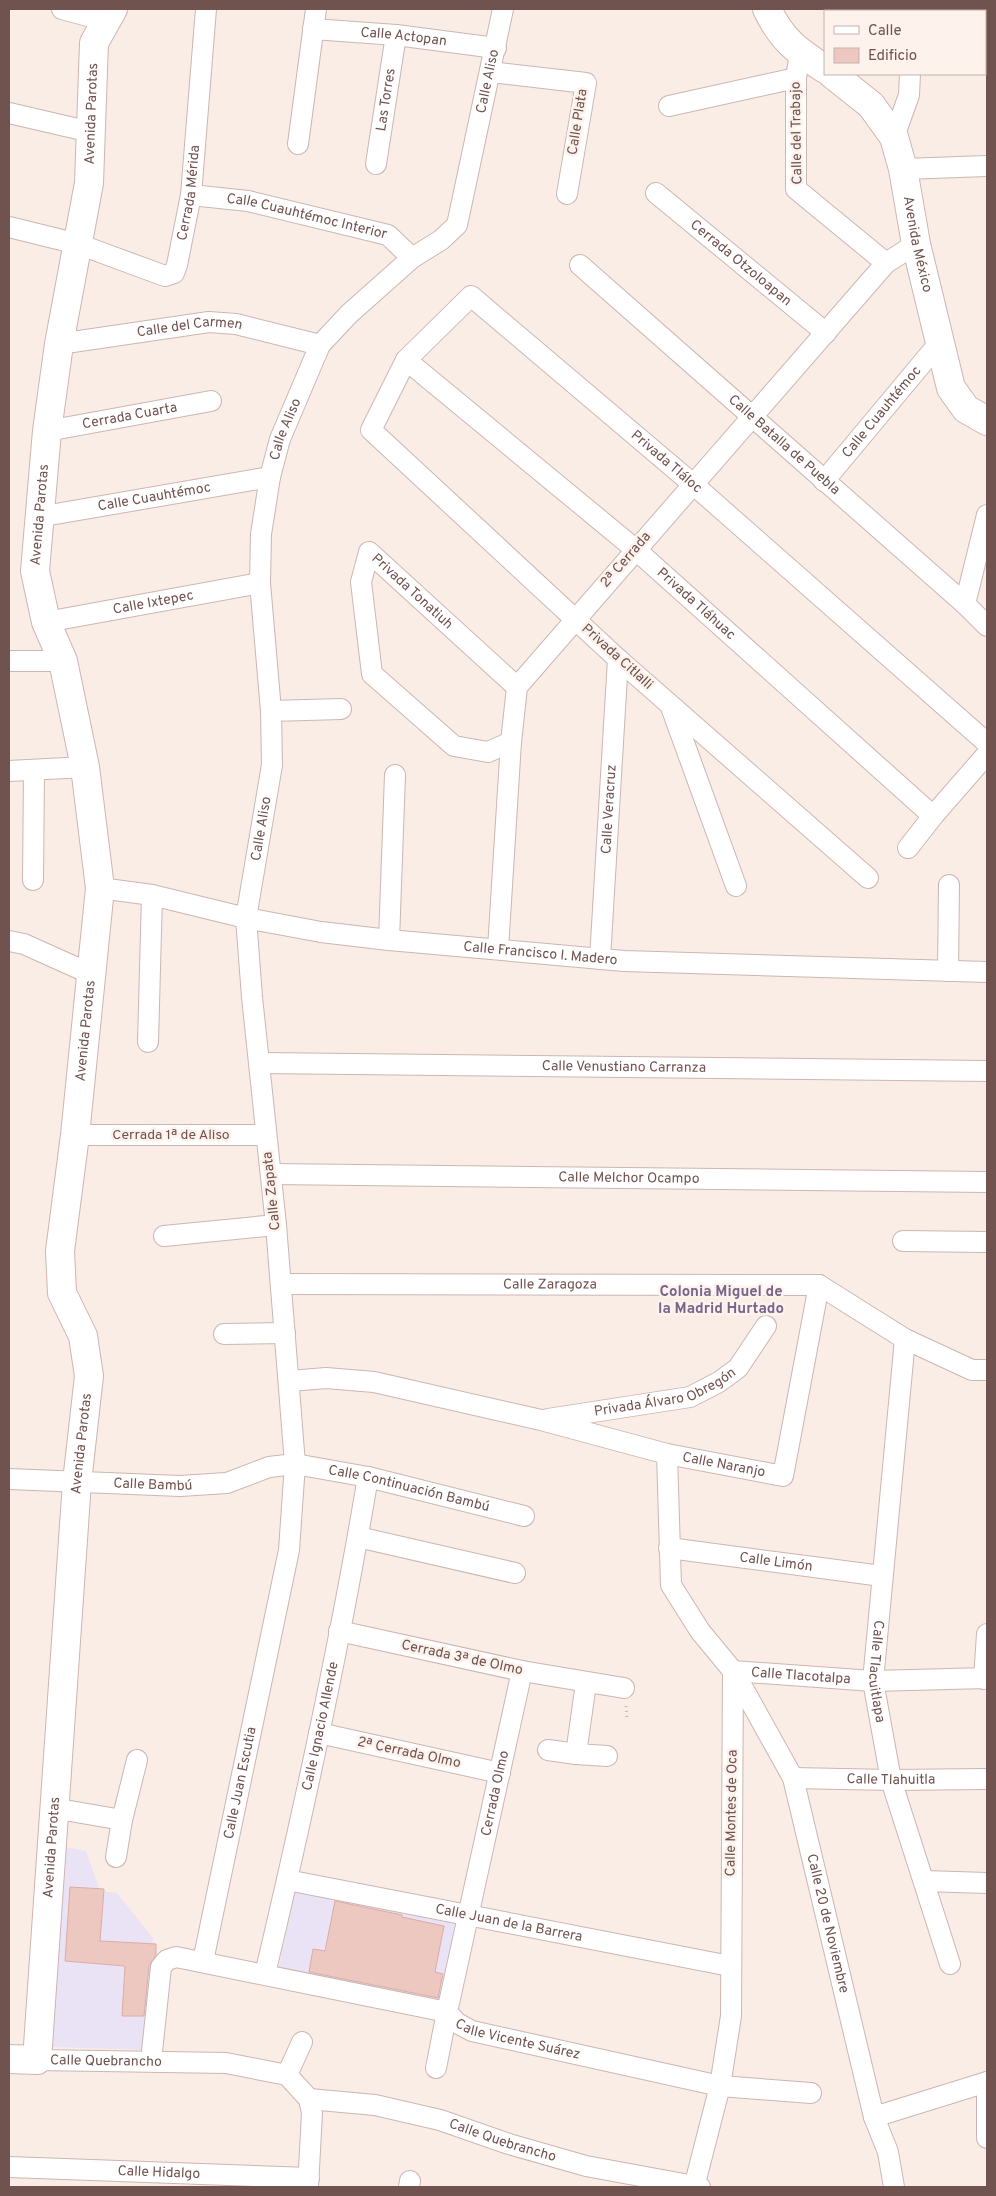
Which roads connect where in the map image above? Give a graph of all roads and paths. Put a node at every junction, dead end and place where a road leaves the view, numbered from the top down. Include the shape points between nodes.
1 (62, 9) edge
2 (206, 9) edge
3 (316, 9) edge
4 (504, 9) edge
5 (766, 9) edge
6 (109, 15) edge
7 (313, 29) junction
8 (396, 35) junction
9 (496, 48) junction
10 (798, 65) junction
11 (824, 69) edge
12 (491, 72) junction
13 (833, 75) edge
14 (910, 75) edge
15 (669, 106) dead end
16 (9, 114) edge
17 (91, 132) junction
18 (894, 137) junction
19 (298, 144) dead end
20 (376, 164) dead end
21 (987, 166) edge
22 (903, 169) junction
23 (656, 193) dead end
24 (567, 194) dead end
25 (191, 196) junction
26 (9, 227) edge
27 (78, 244) junction
28 (916, 244) junction
29 (412, 258) junction
30 (886, 263) junction
31 (580, 265) dead end
32 (826, 333) junction
33 (940, 342) junction
34 (59, 344) junction
35 (320, 346) junction
36 (406, 360) junction
37 (211, 401) dead end
38 (752, 417) junction
39 (987, 421) edge
40 (371, 430) joint
41 (47, 431) junction
42 (270, 477) junction
43 (824, 481) junction
44 (694, 485) junction
45 (987, 515) edge
46 (38, 517) junction
47 (635, 549) junction
48 (260, 583) junction
49 (965, 604) junction
50 (574, 619) junction
51 (46, 622) junction
52 (987, 626) edge
53 (618, 659) junction
54 (9, 661) edge
55 (63, 661) junction
56 (517, 687) junction
57 (670, 706) junction
58 (341, 709) dead end
59 (271, 711) junction
60 (511, 742) junction
61 (987, 743) edge
62 (987, 754) edge
63 (85, 767) junction
64 (34, 770) junction
65 (9, 771) edge
66 (395, 775) dead end
67 (932, 816) junction
68 (908, 848) dead end
69 (868, 878) dead end
70 (33, 880) dead end
71 (949, 885) dead end
72 (736, 886) dead end
73 (100, 888) junction
74 (152, 895) junction
75 (246, 918) junction
76 (389, 940) junction
77 (9, 941) edge
78 (498, 949) junction
79 (600, 958) junction
80 (948, 971) junction
81 (987, 972) edge
82 (93, 975) junction
83 (148, 1042) dead end
84 (260, 1063) junction
85 (987, 1071) edge
86 (75, 1135) junction
87 (266, 1135) junction
88 (271, 1174) junction
89 (987, 1182) edge
90 (276, 1225) junction
91 (164, 1236) dead end
92 (904, 1241) dead end
93 (987, 1242) edge
94 (281, 1284) junction
95 (820, 1285) junction
96 (766, 1326) dead end
97 (285, 1333) junction
98 (224, 1334) dead end
99 (905, 1339) junction
100 (987, 1370) edge
101 (290, 1381) junction
102 (541, 1420) junction
103 (667, 1454) junction
104 (295, 1464) junction
105 (368, 1477) junction
106 (9, 1479) edge
107 (77, 1482) junction
108 (524, 1516) dead end
109 (358, 1537) junction
110 (669, 1548) junction
111 (515, 1573) dead end
112 (882, 1576) junction
113 (338, 1631) junction
114 (987, 1634) edge
115 (522, 1671) junction
116 (733, 1671) junction
117 (986, 1678) edge
118 (873, 1681) junction
119 (586, 1683) junction
120 (624, 1688) dead end
121 (319, 1733) junction
122 (548, 1750) dead end
123 (576, 1754) junction
124 (607, 1756) dead end
125 (138, 1760) dead end
126 (500, 1773) junction
127 (793, 1778) junction
128 (987, 1779) edge
129 (891, 1780) junction
130 (54, 1808) junction
131 (122, 1820) junction
132 (116, 1857) dead end
133 (287, 1880) junction
134 (924, 1881) junction
135 (987, 1883) edge
136 (469, 1916) junction
137 (203, 1961) junction
138 (950, 1964) dead end
139 (730, 1966) junction
140 (265, 1974) junction
141 (447, 2012) junction
142 (302, 2042) dead end
143 (9, 2060) edge
144 (37, 2060) junction
145 (151, 2061) junction
146 (436, 2068) dead end
147 (287, 2075) junction
148 (987, 2082) edge
149 (720, 2086) junction
150 (811, 2093) dead end
151 (310, 2100) junction
152 (874, 2117) junction
153 (987, 2138) edge
154 (9, 2167) edge
155 (309, 2183) edge
156 (696, 2187) edge
157 (894, 2187) edge

1 - 6 street
2 - 25 street, Cerrada Mérida
3 - 7 street
4 - 9 street, Calle Aliso
5 - 10 street
6 - 17 street, Avenida Parotas via 94,43
7 - 8 street, Calle Actopan
7 - 19 street
8 - 9 street, Calle Actopan
8 - 20 street, Las Torres
9 - 12 street, Calle Aliso
10 - 11 street
10 - 15 street
10 - 30 street, Calle del Trabajo via 796,189
12 - 24 street, Calle Plata via 586,83
12 - 29 street, Calle Aliso via 457,225 441,240
13 - 18 street, Avenida México via 871,104
14 - 18 street via 910,96
16 - 17 street
17 - 27 street, Avenida Parotas via 89,183
18 - 22 street, Avenida México
21 - 22 street
22 - 28 street, Avenida México
23 - 32 street, Cerrada Otzoloapan
25 - 27 street, Cerrada Mérida via 174,273 165,276
25 - 29 street, Calle Cuauhtémoc Interior via 248,201 380,233 388,236
26 - 27 street
27 - 34 street, Avenida Parotas
28 - 30 street, 2ª Cerrada
28 - 33 street, Avenida México
29 - 35 street, Calle Aliso via 349,314
30 - 32 street, 2ª Cerrada
31 - 38 street, Calle Batalla de Puebla
32 - 38 street, 2ª Cerrada
33 - 39 street, Avenida México via 952,388 966,409
33 - 43 street, Calle Cuauhtémoc
34 - 35 street, Calle del Carmen via 209,322 236,324
34 - 41 street, Avenida Parotas
35 - 42 street, Calle Aliso via 280,439
36 - 40 street, Privada Tláloc
36 - 44 street, Privada Tláloc via 470,296
36 - 47 street, Privada Tláhuac
37 - 41 street, Cerrada Cuarta
38 - 43 street, Calle Batalla de Puebla
38 - 44 street, 2ª Cerrada
40 - 50 street, Privada Citlalli
41 - 46 street, Avenida Parotas
42 - 46 street, Calle Cuauhtémoc
42 - 48 street, Calle Aliso via 261,534
43 - 49 street, Calle Batalla de Puebla
44 - 47 street, 2ª Cerrada
44 - 61 street, Privada Tláloc
45 - 49 street
46 - 51 street, Avenida Parotas via 35,571
47 - 50 street, 2ª Cerrada
47 - 67 street, Privada Tláhuac
48 - 51 street, Calle Ixtepec
48 - 59 street, Calle Aliso
49 - 52 street, Calle Batalla de Puebla
50 - 53 street, Privada Citlalli
50 - 56 street, 2ª Cerrada
51 - 55 street, Avenida Parotas
53 - 57 street, Privada Citlalli
53 - 79 street, Calle Veracruz
54 - 55 street
55 - 63 street, Avenida Parotas
56 - 60 street
56 - 60 street, Privada Tonatiuh via 369,552 361,582 372,674 454,746 488,752
57 - 69 street, Privada Citlalli
57 - 72 street
58 - 59 street
59 - 75 street, Calle Aliso via 272,765
60 - 78 street
62 - 67 street
63 - 64 street
63 - 73 street, Avenida Parotas
64 - 65 street
64 - 70 street
66 - 76 street
67 - 68 street
71 - 80 street
73 - 74 street, Calle Francisco I. Madero
73 - 82 street, Avenida Parotas
74 - 75 street, Calle Francisco I. Madero
74 - 83 street
75 - 76 street, Calle Francisco I. Madero
75 - 84 street, Calle Zapata
76 - 78 street, Calle Francisco I. Madero
77 - 82 street via 24,944
78 - 79 street, Calle Francisco I. Madero
79 - 80 street, Calle Francisco I. Madero
80 - 81 street, Calle Francisco I. Madero
82 - 86 street, Avenida Parotas
84 - 85 street, Calle Venustiano Carranza
84 - 87 street, Calle Zapata
86 - 87 street, Cerrada 1ª de Aliso
86 - 107 street, Avenida Parotas via 60,1251 62,1293 83,1336 88,1376
87 - 88 street, Calle Zapata
88 - 89 street, Calle Melchor Ocampo
88 - 90 street, Calle Zapata
90 - 91 street
90 - 94 street, Calle Zapata
92 - 93 street
94 - 95 street, Calle Zaragoza
94 - 97 street, Calle Zapata
95 - 99 street
95 - 103 street, Calle Naranjo via 783,1476
96 - 102 street, Privada Álvaro Obregón via 738,1368 690,1397
97 - 98 street
97 - 101 street, Calle Zapata
99 - 100 street via 972,1370
99 - 112 street, Calle Tlacuitlapa
101 - 102 street, Calle Naranjo via 326,1378 374,1382
101 - 104 street, Calle Zapata
102 - 103 street, Calle Naranjo
103 - 110 street
104 - 105 street, Calle Continuación Bambú
104 - 107 street, Calle Bambú via 269,1467 227,1483 180,1486
104 - 137 street, Calle Juan Escutia via 289,1550
105 - 108 street, Calle Continuación Bambú
105 - 109 street, Calle Ignacio Allende
106 - 107 street, Calle Bambú
107 - 130 street, Avenida Parotas
109 - 111 street
109 - 113 street, Calle Ignacio Allende
110 - 112 street, Calle Limón
110 - 116 street via 671,1585 700,1631
112 - 118 street, Calle Tlacuitlapa
113 - 115 street, Cerrada 3ª de Olmo
113 - 121 street, Calle Ignacio Allende
114 - 117 street
115 - 119 street, Cerrada 3ª de Olmo
115 - 126 street, Cerrada Olmo
116 - 118 street, Calle Tlacotalpa
116 - 127 street, Calle 20 de Noviembre
116 - 139 street, Calle Montes de Oca
117 - 118 street, Calle Tlacotalpa
118 - 129 street, Calle Tlacuitlapa
119 - 120 street, Cerrada 3ª de Olmo
119 - 123 street
121 - 126 street, 2ª Cerrada Olmo
121 - 133 street, Calle Ignacio Allende
122 - 123 street
123 - 124 street
125 - 131 street
126 - 136 street, Cerrada Olmo
127 - 129 street, Calle Tlahuitla
127 - 152 street, Calle 20 de Noviembre
128 - 129 street, Calle Tlahuitla
129 - 134 street, Calle Tlacuitlapa
130 - 131 street
130 - 144 street, Avenida Parotas
131 - 132 street
133 - 136 street, Calle Juan de la Barrera
133 - 140 street, Calle Ignacio Allende
134 - 135 street
134 - 138 street, Calle Tlacuitlapa
136 - 139 street, Calle Juan de la Barrera
136 - 141 street, Cerrada Olmo
137 - 140 street, Calle Vicente Suárez
137 - 145 street via 176,1957 161,1967
139 - 149 street, Calle Montes de Oca via 732,2016
140 - 141 street, Calle Vicente Suárez
141 - 146 street, Cerrada Olmo
141 - 149 street, Calle Vicente Suárez via 457,2023 472,2031
142 - 147 street
143 - 144 street, Calle Quebrancho
144 - 145 street, Calle Quebrancho
145 - 147 street, Calle Quebrancho via 226,2063
147 - 151 street
148 - 152 street
148 - 153 street
149 - 150 street, Calle Vicente Suárez
149 - 156 street, Calle Montes de Oca
151 - 155 street
151 - 156 street, Calle Quebrancho via 375,2105 440,2120 586,2166
152 - 157 street, Calle 20 de Noviembre via 888,2152
154 - 155 street, Calle Hidalgo

